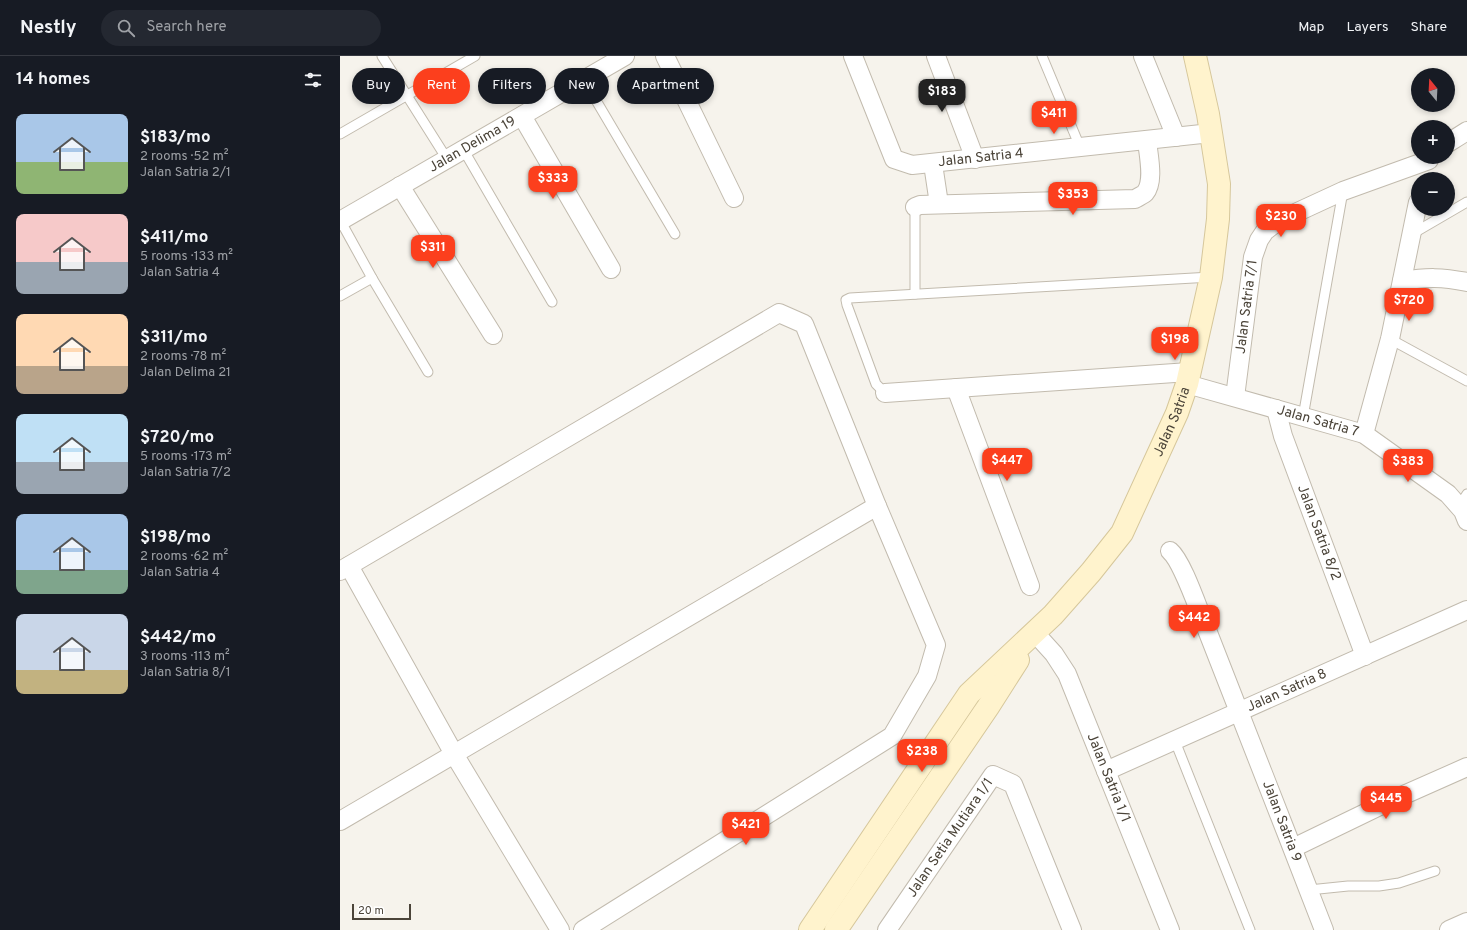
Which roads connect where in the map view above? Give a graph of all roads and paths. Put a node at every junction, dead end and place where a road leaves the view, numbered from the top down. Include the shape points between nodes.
1 (382, 56) edge
2 (475, 56) edge
3 (625, 56) edge
4 (665, 56) edge
5 (853, 56) edge
6 (936, 56) edge
7 (1042, 56) edge
8 (1143, 56) edge
9 (1195, 56) edge
10 (604, 68) edge
11 (407, 96) junction
12 (554, 97) edge
13 (598, 104) edge
14 (522, 116) junction
15 (1467, 131) edge
16 (1211, 133) junction
17 (340, 134) edge
18 (1176, 137) junction
19 (1455, 139) edge
20 (1147, 140) junction
21 (1080, 147) junction
22 (463, 150) junction
23 (447, 159) junction
24 (975, 159) junction
25 (932, 164) junction
26 (1417, 164) edge
27 (400, 186) junction
28 (1343, 191) junction
29 (734, 198) dead end
30 (1467, 202) edge
31 (939, 204) junction
32 (914, 207) joint
33 (1415, 216) edge
34 (340, 221) edge
35 (675, 234) dead end
36 (1412, 234) junction
37 (611, 269) dead end
38 (1211, 277) junction
39 (372, 278) junction
40 (1402, 281) junction
41 (1467, 282) edge
42 (915, 294) junction
43 (340, 296) edge
44 (552, 302) dead end
45 (492, 335) dead end
46 (1390, 339) junction
47 (428, 372) dead end
48 (1188, 378) junction
49 (1467, 381) edge
50 (956, 388) junction
51 (885, 392) joint
52 (1235, 397) junction
53 (1276, 409) junction
54 (1304, 417) junction
55 (1364, 434) junction
56 (877, 506) junction
57 (1464, 507) edge
58 (1170, 551) dead end
59 (344, 568) edge
60 (1030, 586) dead end
61 (1467, 610) edge
62 (1035, 633) junction
63 (1365, 656) junction
64 (1240, 712) junction
65 (1175, 741) junction
66 (454, 754) junction
67 (1467, 767) edge
68 (1106, 771) junction
69 (340, 821) edge
70 (1293, 848) junction
71 (1435, 871) dead end
72 (1309, 890) junction
73 (1467, 922) edge
74 (560, 930) edge
75 (583, 930) edge
76 (810, 930) edge
77 (836, 930) edge
78 (887, 930) edge
79 (1072, 930) edge
80 (1170, 930) edge
81 (1250, 930) edge
82 (1324, 930) edge
83 (1449, 930) edge

1 - 11 lane
2 - 11 lane
3 - 10 street, Jalan Delima 19
4 - 29 street
5 - 25 street, Jalan Satria 4 via 894,159 912,165
6 - 24 street
7 - 21 lane
8 - 18 street
9 - 16 street, Jalan Satria
11 - 17 lane
11 - 23 lane
12 - 14 street, Jalan Delima 19
13 - 35 lane
14 - 22 street, Jalan Delima 19
14 - 37 street
15 - 19 street
16 - 18 street, Jalan Satria 4
16 - 38 street, Jalan Satria via 1219,184 1218,219
18 - 20 street, Jalan Satria 4
20 - 21 street, Jalan Satria 4
20 - 31 street via 1149,184 1145,193 1135,199
21 - 24 street, Jalan Satria 4
22 - 23 street, Jalan Delima 19
22 - 44 lane
23 - 27 street, Jalan Delima 19
24 - 25 street, Jalan Satria 4
25 - 31 street
26 - 28 street, Jalan Satria 7/1
27 - 34 street, Jalan Delima 19
27 - 45 street
28 - 52 street, Jalan Satria 7/1 via 1278,221 1259,240 1253,257
28 - 54 lane
30 - 36 lane
31 - 32 street
32 - 42 lane
33 - 36 street
34 - 39 lane
36 - 40 street
38 - 42 lane
38 - 48 street, Jalan Satria
39 - 43 lane
39 - 47 lane
40 - 41 street via 1425,277
40 - 46 street
42 - 51 lane via 846,300 876,384
46 - 49 lane
46 - 55 street
48 - 50 street
48 - 52 street, Jalan Satria 7
48 - 62 street, Jalan Satria via 1177,413 1122,533 1092,572
50 - 51 street
50 - 60 street
52 - 53 street, Jalan Satria 7
53 - 54 street, Jalan Satria 7
53 - 63 street, Jalan Satria 8/2 via 1283,436
54 - 55 street, Jalan Satria 7
55 - 57 street, Jalan Satria 7
56 - 59 street via 804,324 779,313
56 - 66 street
56 - 75 street via 936,645 927,676 892,736
58 - 64 street, Jalan Satria 9 via 1184,574
59 - 66 street
61 - 63 street, Jalan Satria 8
62 - 68 street, Jalan Satria 1/1 via 1054,654 1067,674
62 - 76 street via 969,694
62 - 77 street via 988,707
63 - 64 street, Jalan Satria 8
64 - 65 street, Jalan Satria 8
64 - 70 street, Jalan Satria 9
65 - 68 street, Jalan Satria 8
65 - 81 lane
66 - 69 street
66 - 74 street
67 - 70 street
68 - 80 street, Jalan Satria 1/1
70 - 72 street, Jalan Satria 9
71 - 72 lane via 1399,883
72 - 82 street, Jalan Satria 9
73 - 83 street
78 - 79 street, Jalan Setia Mutiara 1/1 via 993,775 1013,784

